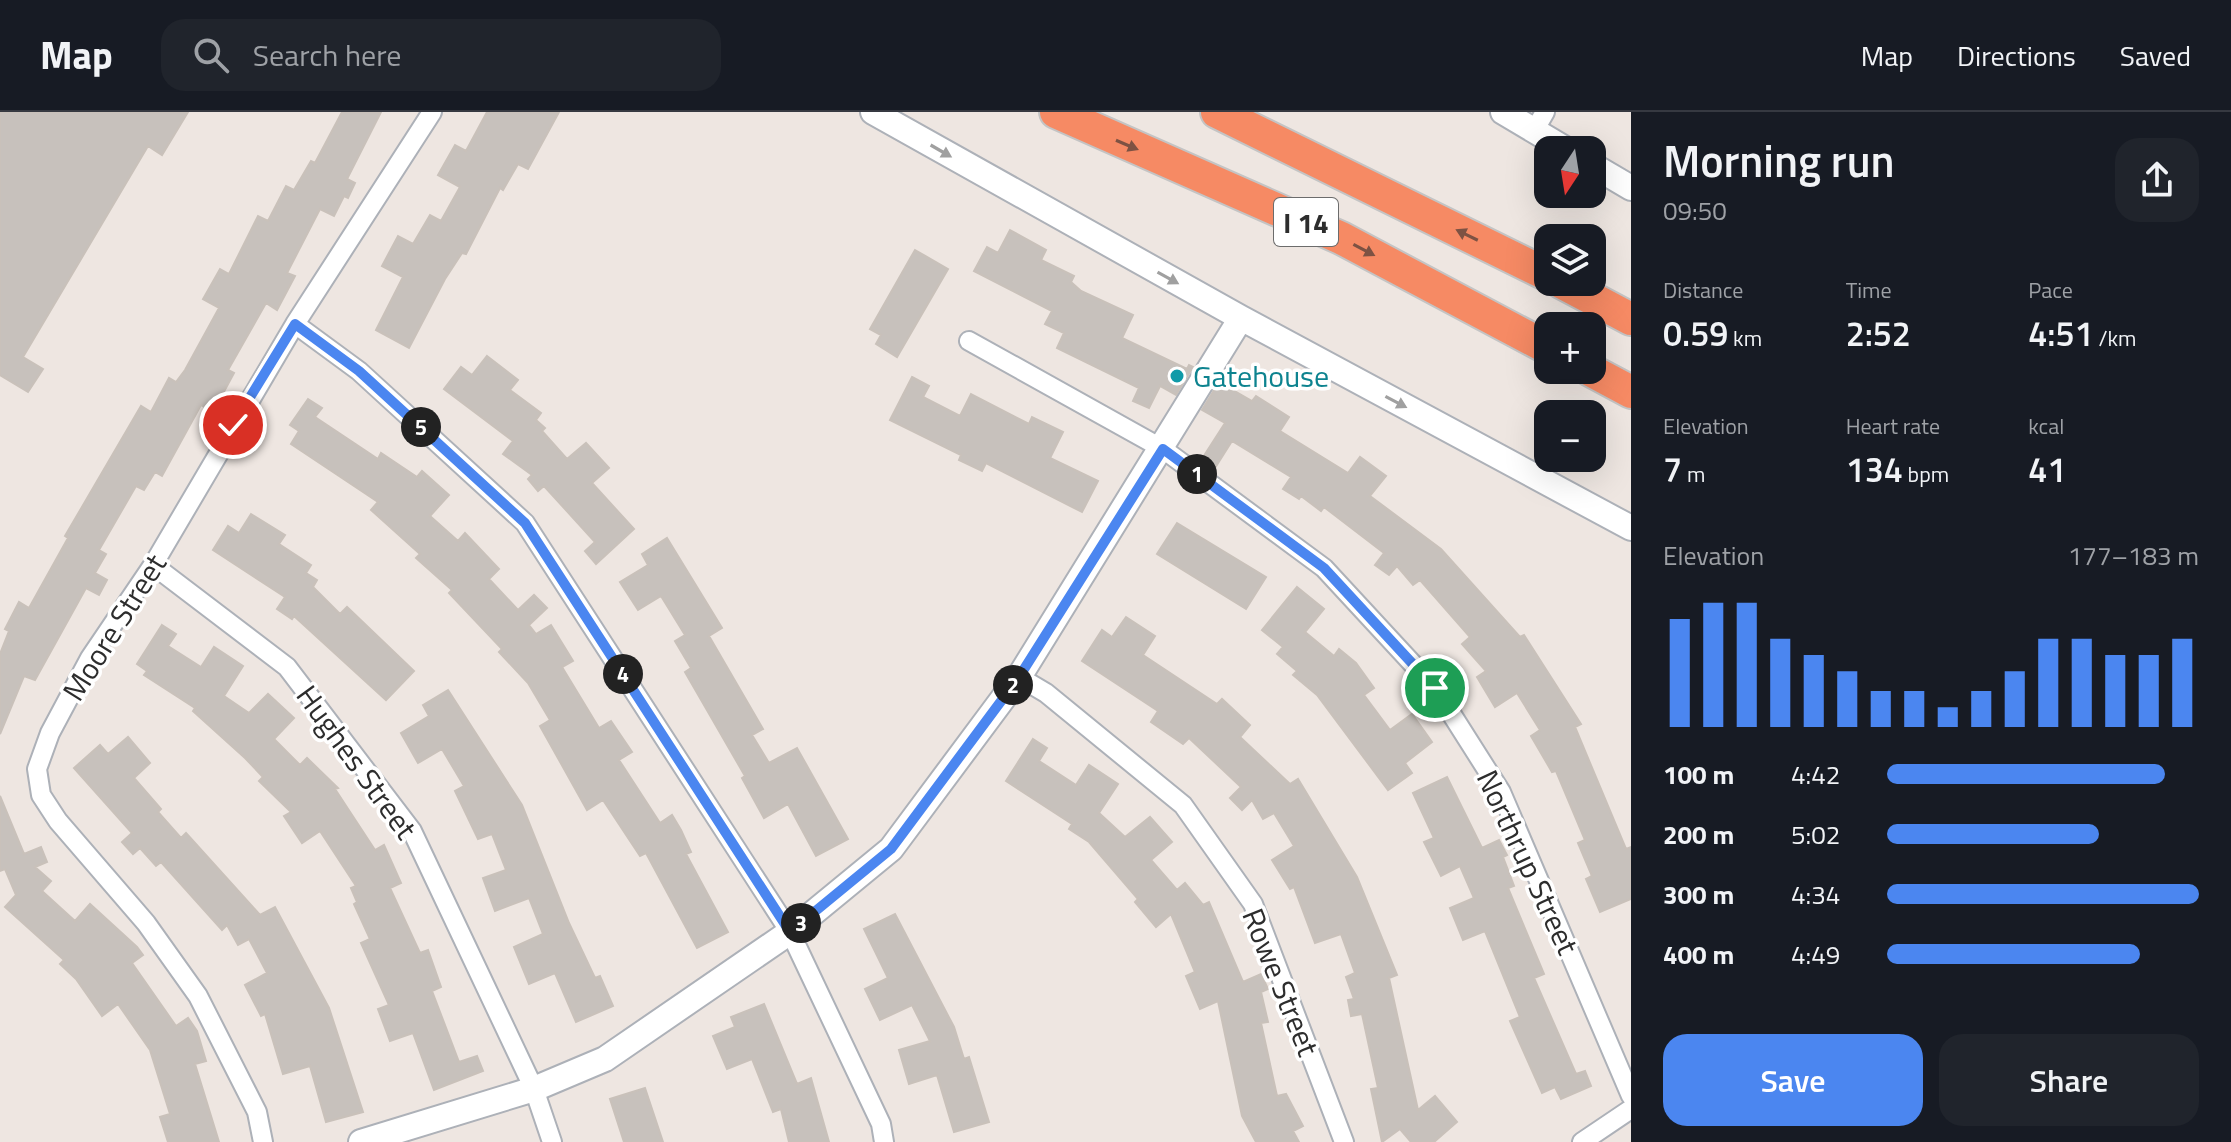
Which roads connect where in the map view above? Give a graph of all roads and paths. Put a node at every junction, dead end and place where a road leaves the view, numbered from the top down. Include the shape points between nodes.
1 (432, 112) edge
2 (873, 112) edge
3 (1056, 112) edge
4 (1217, 112) edge
5 (1503, 112) edge
6 (1540, 121) edge
7 (1554, 136) edge
8 (1606, 173) edge
9 (1631, 188) edge
10 (1534, 268) edge
11 (1587, 296) edge
12 (1241, 318) junction
13 (1631, 319) edge
14 (295, 324) junction
15 (969, 341) dead end
16 (1534, 341) edge
17 (1606, 379) edge
18 (1631, 392) edge
19 (1163, 449) junction
20 (1631, 528) edge
21 (153, 565) junction
22 (1019, 677) junction
23 (790, 932) junction
24 (534, 1089) junction
25 (1631, 1096) edge
26 (1631, 1109) edge
27 (263, 1142) edge
28 (361, 1142) edge
29 (552, 1142) edge
30 (884, 1142) edge
31 (1344, 1142) edge
32 (1582, 1142) edge

1 - 14 street, Moore Street
2 -> 12 street
3 -> 16 highway, I 14 via 1341,238
10 -> 4 highway, I 14
5 - 6 street
6 - 7 street
8 - 9 street
11 - 13 highway
12 - 19 street
12 -> 20 street
14 - 21 street, Moore Street
14 - 23 street via 359,371 525,523
15 - 19 street, Northrup Street
17 - 18 highway
19 - 22 street
19 - 25 street, Northrup Street via 1324,568 1435,688 1501,792
21 - 24 street, Hughes Street via 287,667 412,831
21 - 27 street, Moore Street via 90,658 50,733 37,769 41,795 198,996 257,1112
22 - 23 street via 891,849
22 - 31 street, Rowe Street via 1183,805 1244,891
23 - 24 street via 605,1059
23 - 30 street via 881,1124
24 - 28 street
24 - 29 street, Hughes Street
26 - 32 street

